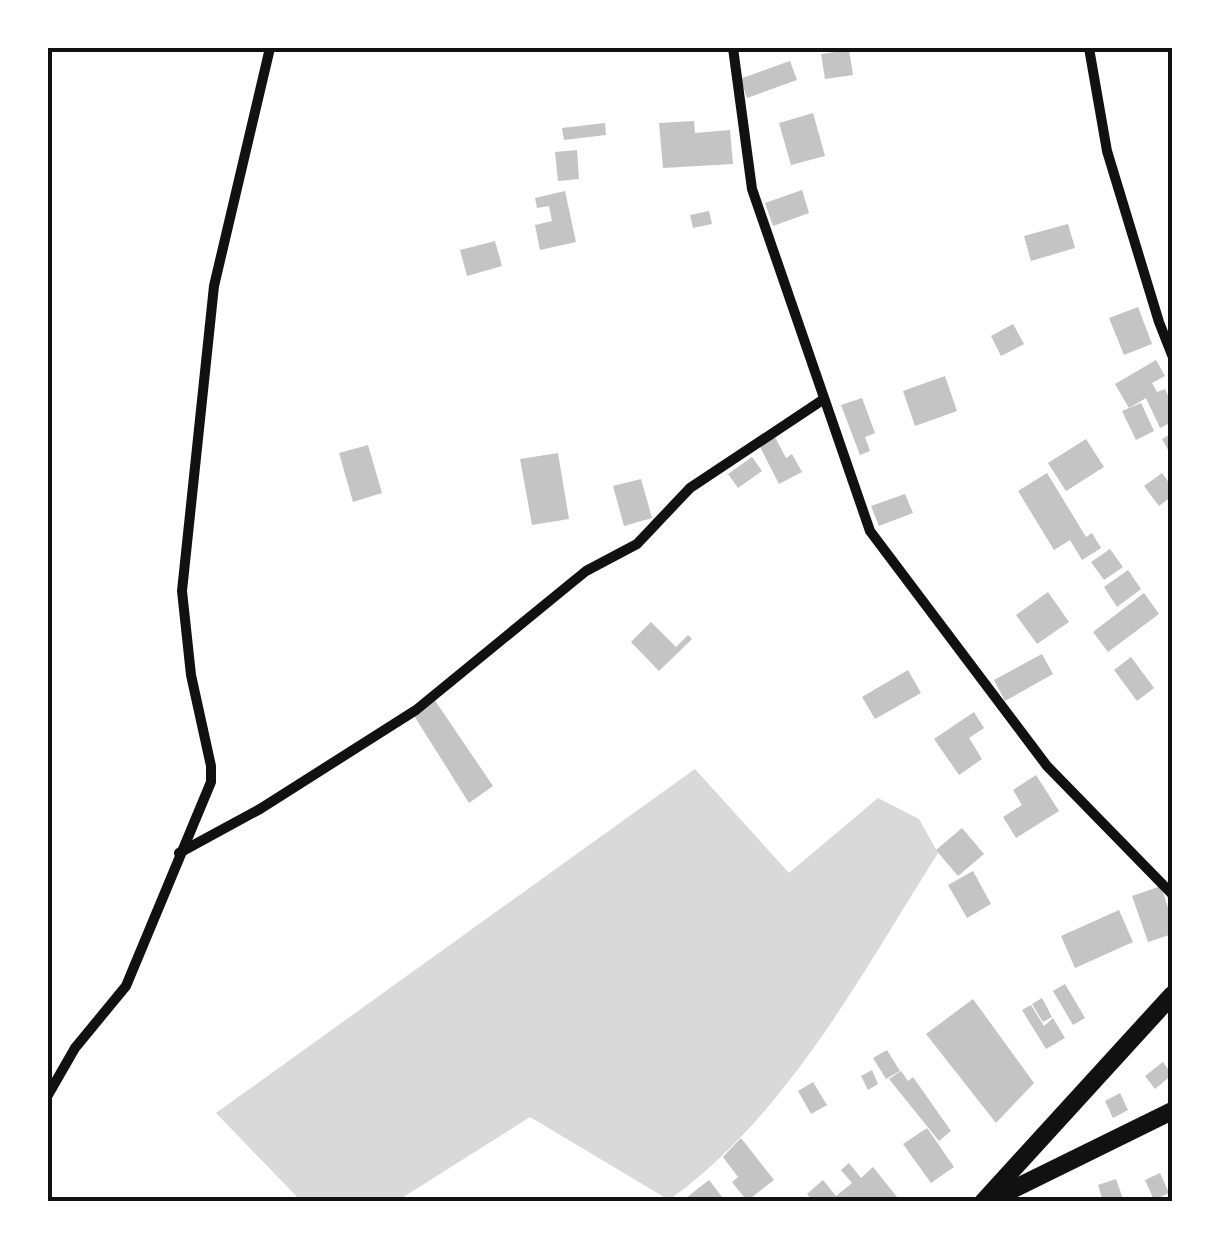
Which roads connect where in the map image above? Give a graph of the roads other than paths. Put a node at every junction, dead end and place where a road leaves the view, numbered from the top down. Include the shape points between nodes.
1 (270, 48) edge
2 (733, 48) edge
3 (1089, 48) edge
4 (1172, 355) edge
5 (824, 398) junction
6 (179, 853) junction
7 (1172, 894) edge
8 (1172, 995) edge
9 (48, 1095) edge
10 (1172, 1111) edge
11 (986, 1202) edge

1 - 6 street via 214,286 182,592 191,675 212,766
2 - 5 street via 752,189
3 - 4 street via 1107,151
5 - 6 street via 690,488 637,544 586,572 416,710
5 - 7 street via 875,539 1047,766
6 - 9 street via 126,986 75,1048
8 - 11 highway
10 - 11 highway

